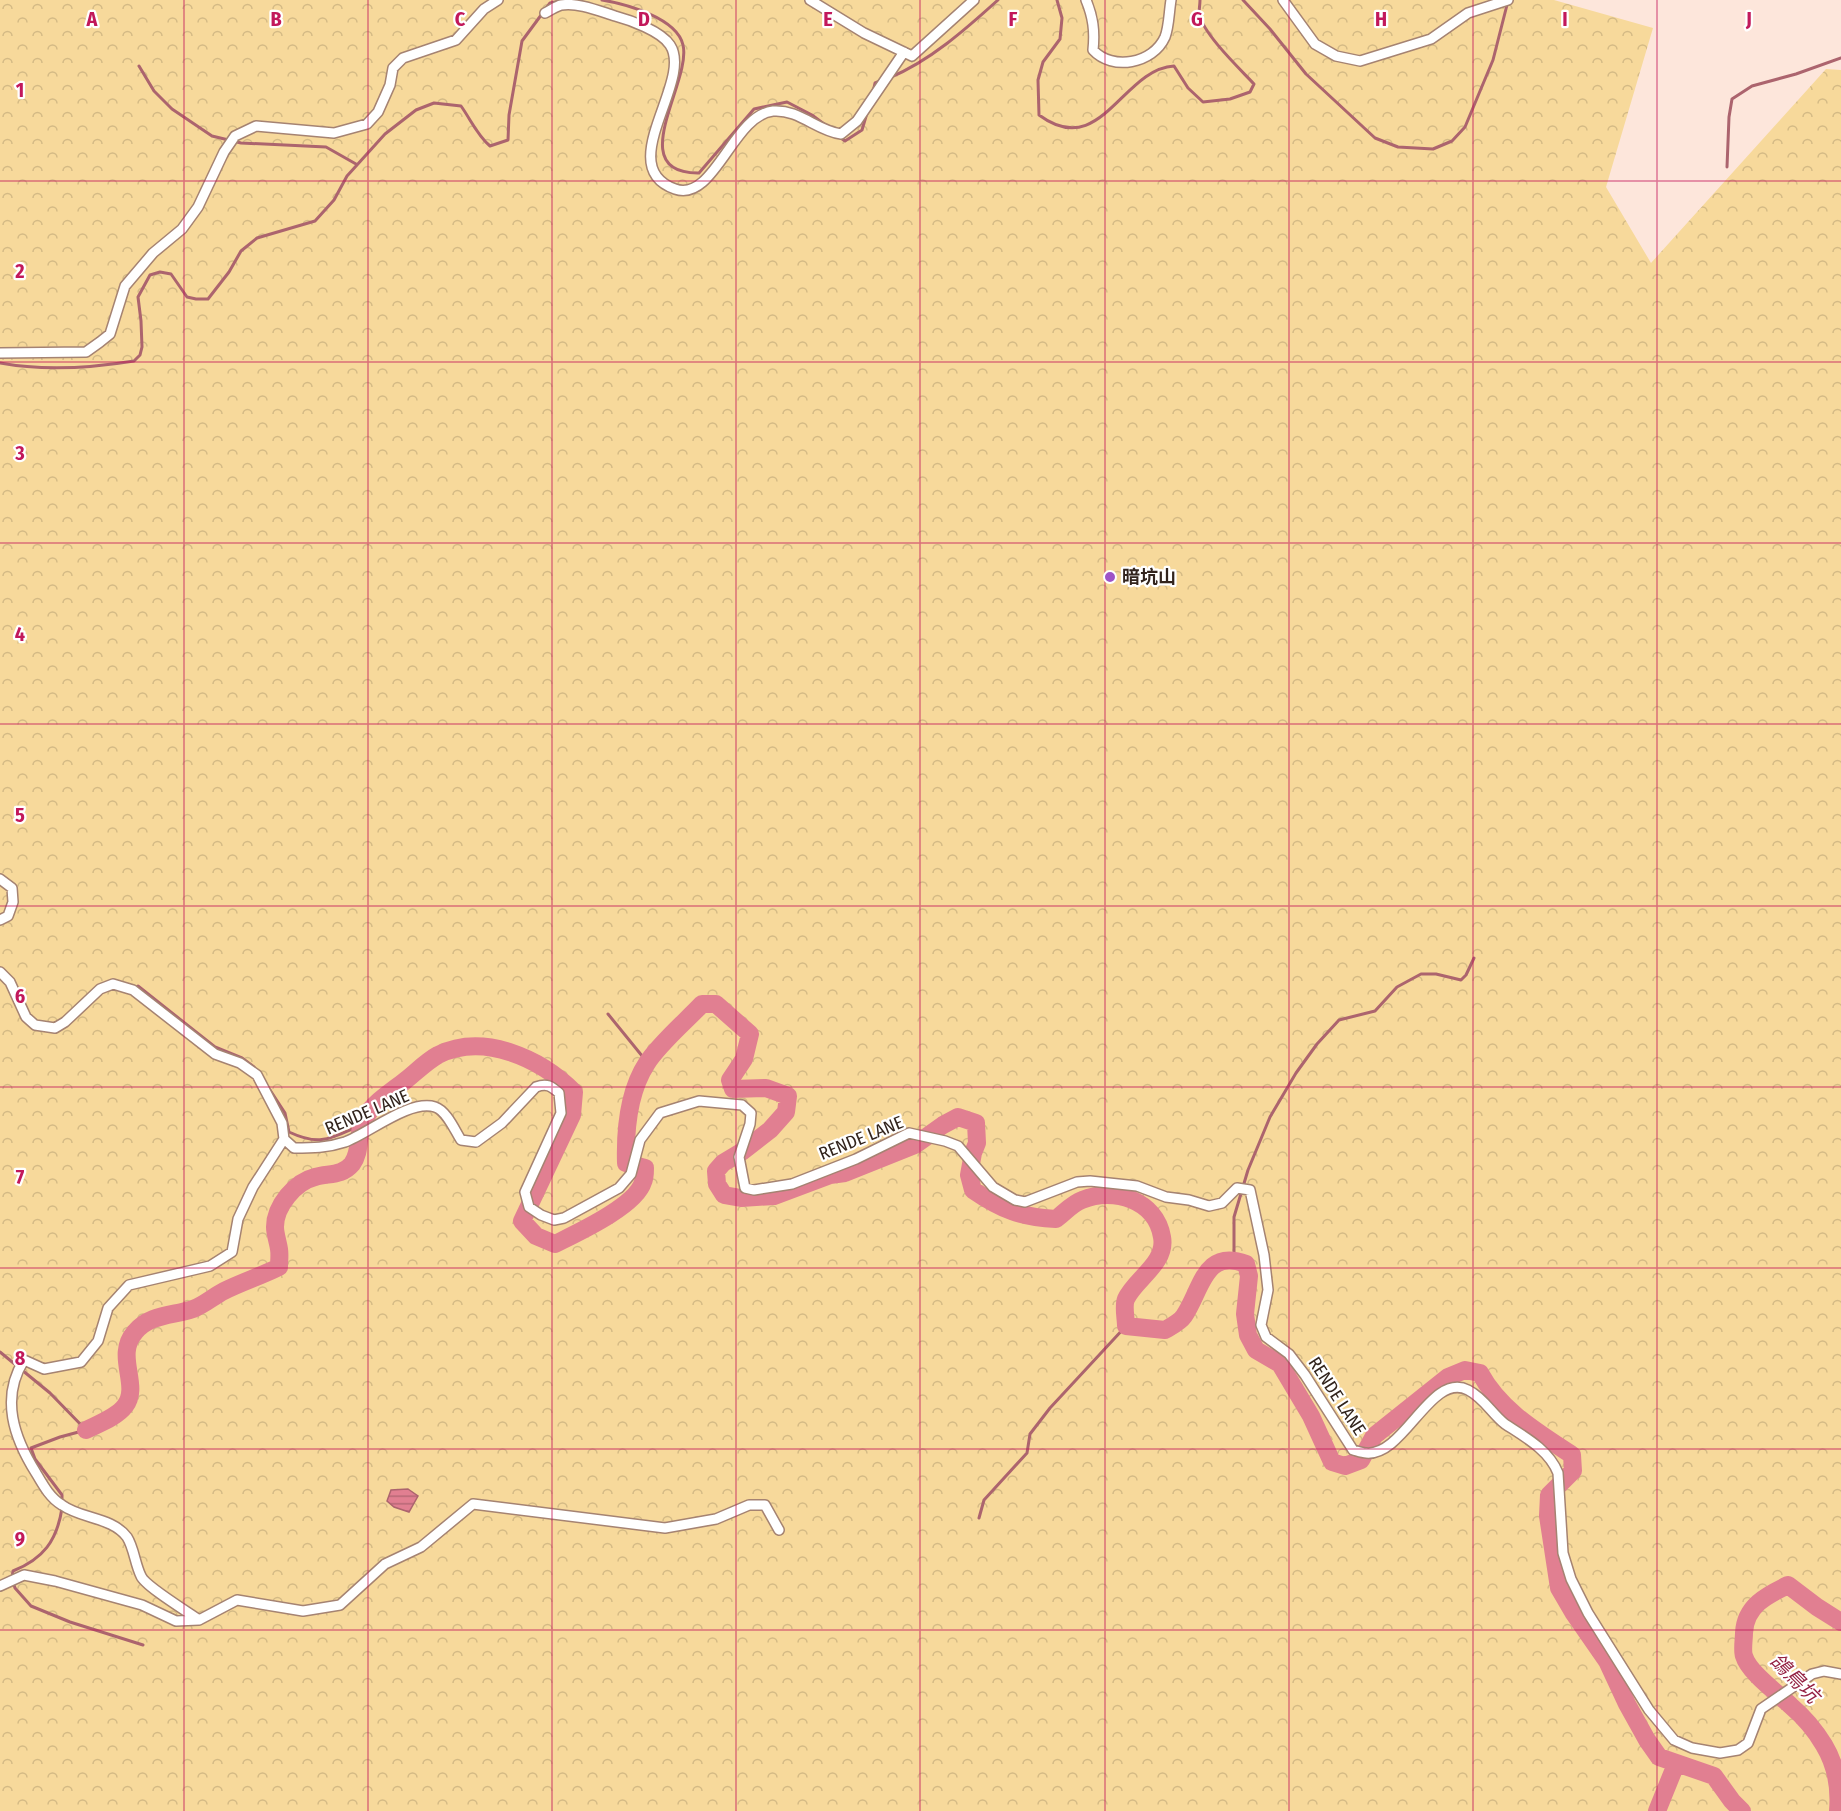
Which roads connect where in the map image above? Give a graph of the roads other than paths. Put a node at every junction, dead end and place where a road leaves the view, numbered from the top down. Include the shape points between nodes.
1 (498, 0) edge
2 (810, 0) edge
3 (974, 0) edge
4 (1086, 0) edge
5 (1171, 0) edge
6 (1283, 0) edge
7 (1505, 1) edge
8 (545, 13) dead end
9 (904, 52) junction
10 (0, 353) edge
11 (0, 879) edge
12 (0, 920) edge
13 (0, 972) edge
14 (284, 1139) junction
15 (779, 1530) dead end
16 (4, 1584) edge
17 (199, 1620) junction
18 (1841, 1674) edge

1 - 10 street via 484,9 456,40 403,58 393,68 378,112 367,124 334,133 256,126 235,136 198,207 182,229 153,253 125,286 110,334 86,352
2 - 9 street
3 - 9 street via 912,56
4 - 5 street via 1095,34 1093,50 1101,59 1121,63 1157,50 1166,36
6 - 7 street via 1315,44 1336,56 1360,61 1431,39 1468,13
8 - 9 street via 561,5 584,7 632,21 670,45 675,58 674,72 652,143 650,163 655,176 674,189 700,185 720,164 741,131 772,111 796,114 837,133 857,121
11 - 12 street via 12,888 13,902 8,916
13 - 14 street via 10,982 26,1017 35,1025 55,1028 100,989 114,984 133,990 215,1054 257,1074 282,1123
14 - 17 street via 238,1219 232,1252 210,1266 129,1285 108,1308 98,1341 81,1362 44,1369 24,1360 13,1373 9,1387 10,1421 24,1453 53,1499 79,1514 113,1525 127,1538 142,1579
14 - 18 street, RENDE LANE via 294,1148 322,1149 352,1139 413,1108 427,1106 443,1112 461,1140 476,1142 543,1084 559,1093 561,1113 525,1192 529,1207 554,1220 619,1188 631,1174 640,1140 660,1113 699,1101 742,1105 751,1113 740,1153 745,1188 754,1190 792,1184 909,1133 958,1146 993,1187 1025,1202 1077,1182 1090,1181 1137,1186 1209,1206 1222,1203 1237,1188 1250,1190 1268,1290 1261,1325 1266,1337 1289,1354 1305,1374 1353,1450 1367,1454 1389,1445 1442,1392 1455,1386 1468,1389 1483,1400 1499,1419 1545,1452 1558,1473 1563,1553 1571,1578 1588,1613 1649,1710 1674,1740 1692,1748 1738,1750 1748,1743 1761,1709 1812,1674
15 - 17 street via 765,1505 749,1505 716,1519 665,1528 473,1504 421,1547 385,1564 340,1605 303,1611 237,1600
16 - 17 street via 24,1575 142,1605 176,1621

